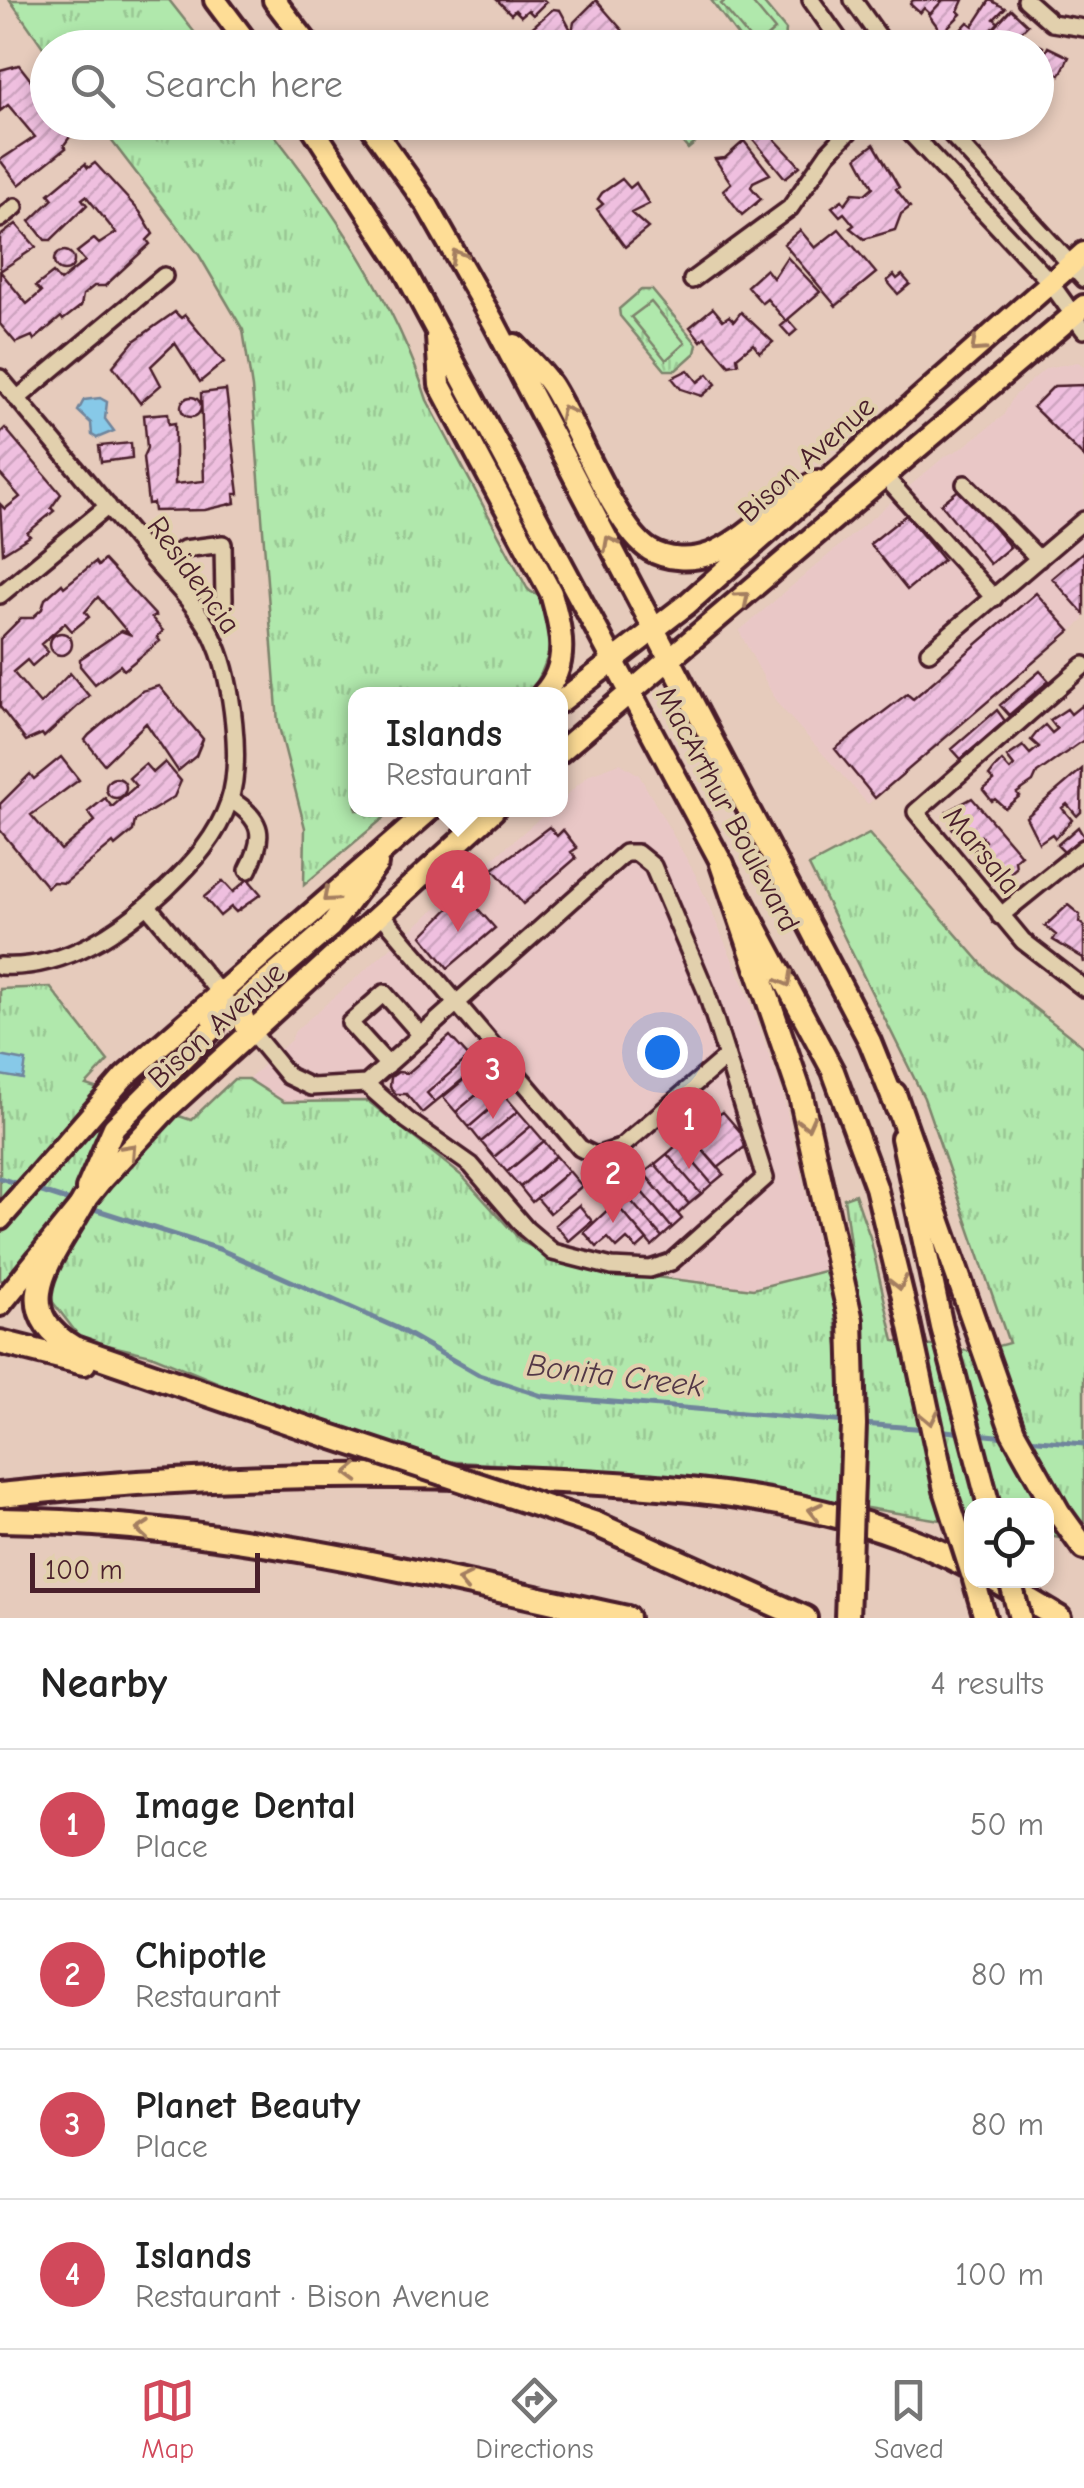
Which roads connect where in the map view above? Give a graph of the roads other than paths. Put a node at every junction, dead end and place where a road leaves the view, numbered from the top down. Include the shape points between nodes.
1 (215, 0) edge
2 (274, 0) edge
3 (810, 0) edge
4 (853, 0) edge
5 (1026, 0) edge
6 (1084, 28) edge
7 (238, 30) edge
8 (297, 30) edge
9 (832, 30) edge
10 (874, 30) edge
11 (321, 140) edge
12 (381, 140) edge
13 (839, 140) edge
14 (917, 140) edge
15 (957, 140) edge
16 (14, 207) dead end
17 (0, 219) edge
18 (1079, 265) edge
19 (164, 276) dead end
20 (692, 280) dead end
21 (1049, 281) junction
22 (1080, 317) edge
23 (494, 323) junction
24 (436, 330) junction
25 (0, 378) edge
26 (18, 399) junction
27 (838, 472) junction
28 (886, 478) junction
29 (965, 484) dead end
30 (108, 506) junction
31 (1084, 520) edge
32 (1039, 559) junction
33 (156, 564) junction
34 (0, 595) edge
35 (994, 598) junction
36 (224, 600) dead end
37 (655, 629) junction
38 (929, 652) dead end
39 (614, 660) junction
40 (668, 660) junction
41 (1084, 666) edge
42 (547, 687) edge
43 (630, 692) junction
44 (568, 696) edge
45 (568, 745) edge
46 (230, 800) junction
47 (422, 817) edge
48 (486, 817) edge
49 (390, 843) junction
50 (1080, 858) edge
51 (722, 864) junction
52 (248, 870) dead end
53 (148, 906) junction
54 (380, 914) junction
55 (1000, 916) junction
56 (0, 966) edge
57 (1084, 988) edge
58 (219, 990) junction
59 (457, 1004) junction
60 (249, 1034) junction
61 (421, 1035) junction
62 (726, 1056) junction
63 (388, 1065) junction
64 (366, 1084) junction
65 (894, 1094) junction
66 (84, 1201) junction
67 (0, 1219) edge
68 (0, 1305) edge
69 (0, 1342) edge
70 (180, 1387) junction
71 (0, 1495) edge
72 (987, 1498) edge
73 (0, 1520) edge
74 (964, 1548) edge
75 (1084, 1548) edge
76 (964, 1568) edge
77 (976, 1588) edge
78 (1008, 1588) edge
79 (1012, 1588) edge
80 (627, 1618) edge
81 (805, 1618) edge
82 (847, 1618) edge
83 (985, 1618) edge
84 (1020, 1618) edge
85 (1059, 1618) edge

1 - 7 main road
2 - 8 main road
3 - 9 street
4 - 10 street
5 - 6 street via 1052,23
11 - 24 main road, MacArthur Boulevard
23 -> 12 main road, MacArthur Boulevard via 427,205
13 - 20 street via 790,208
14 - 21 street
15 - 18 street
16 - 17 street
18 - 21 main road, Bison Avenue
19 - 26 street
21 - 22 street
21 -> 27 main road, Bison Avenue
22 - 28 main road
27 -> 23 main road via 793,492 724,548 675,559 648,550 628,527 550,383
37 -> 23 main road, MacArthur Boulevard
24 - 39 main road, MacArthur Boulevard
24 - 42 main road via 440,385 552,593 562,660
25 - 26 street, Residencia
26 - 30 street, Residencia
27 - 37 main road, Bison Avenue
28 - 35 street
40 -> 28 main road
29 - 32 street
30 - 33 street, Residencia
30 - 34 street, Residencia
31 - 32 street
32 - 35 street
33 - 36 street via 184,549 222,544
33 - 46 street, Residencia via 216,642 235,752
35 - 38 street
37 - 39 main road, Bison Avenue
37 - 40 main road, MacArthur Boulevard
39 - 43 main road, MacArthur Boulevard
39 - 44 main road, Bison Avenue
40 - 43 main road
40 - 65 main road, MacArthur Boulevard
41 - 55 street, Marsala via 916,812
43 - 45 main road
43 - 51 main road, MacArthur Boulevard
46 - 52 street via 258,821 262,834
46 - 53 street, Residencia via 200,854
47 - 49 main road, Bison Avenue
48 - 54 main road, Bison Avenue
49 -> 58 main road, Bison Avenue
49 - 60 main road via 330,928 242,1003
50 - 55 street
51 -> 74 main road, MacArthur Boulevard, bridge via 833,1071 876,1186
51 -> 82 highway, bridge via 800,1096 851,1322
53 - 56 street, Residencia via 58,960
53 - 58 street
54 - 59 street
54 - 60 main road, Bison Avenue
55 - 57 street, Marsala
58 - 60 street
58 - 66 main road via 213,1028 114,1126
58 - 67 main road, Bison Avenue via 124,1077
59 - 61 street
59 - 62 street via 580,1148 596,1156 620,1148
59 - 62 street via 624,854 637,852 652,866 681,930
60 - 64 street via 288,1076 311,1087
66 -> 60 main road, Bison Avenue via 188,1088
61 - 63 street
61 - 63 street via 384,993 350,1023
62 - 64 street via 766,1178 671,1262 650,1269 553,1252 471,1165
63 - 64 street
65 - 72 main road, MacArthur Boulevard via 942,1327
65 - 75 highway via 1013,1432
66 - 68 main road, Bison Avenue
66 - 70 highway via 37,1286 43,1326 56,1338
69 - 70 highway
70 - 81 highway, bridge via 596,1524
76 -> 71 highway via 936,1549 818,1510 599,1482 372,1473 134,1480
80 -> 73 highway via 386,1565 221,1538
77 - 83 main road, MacArthur Boulevard
78 - 85 highway
79 - 84 main road, bridge

